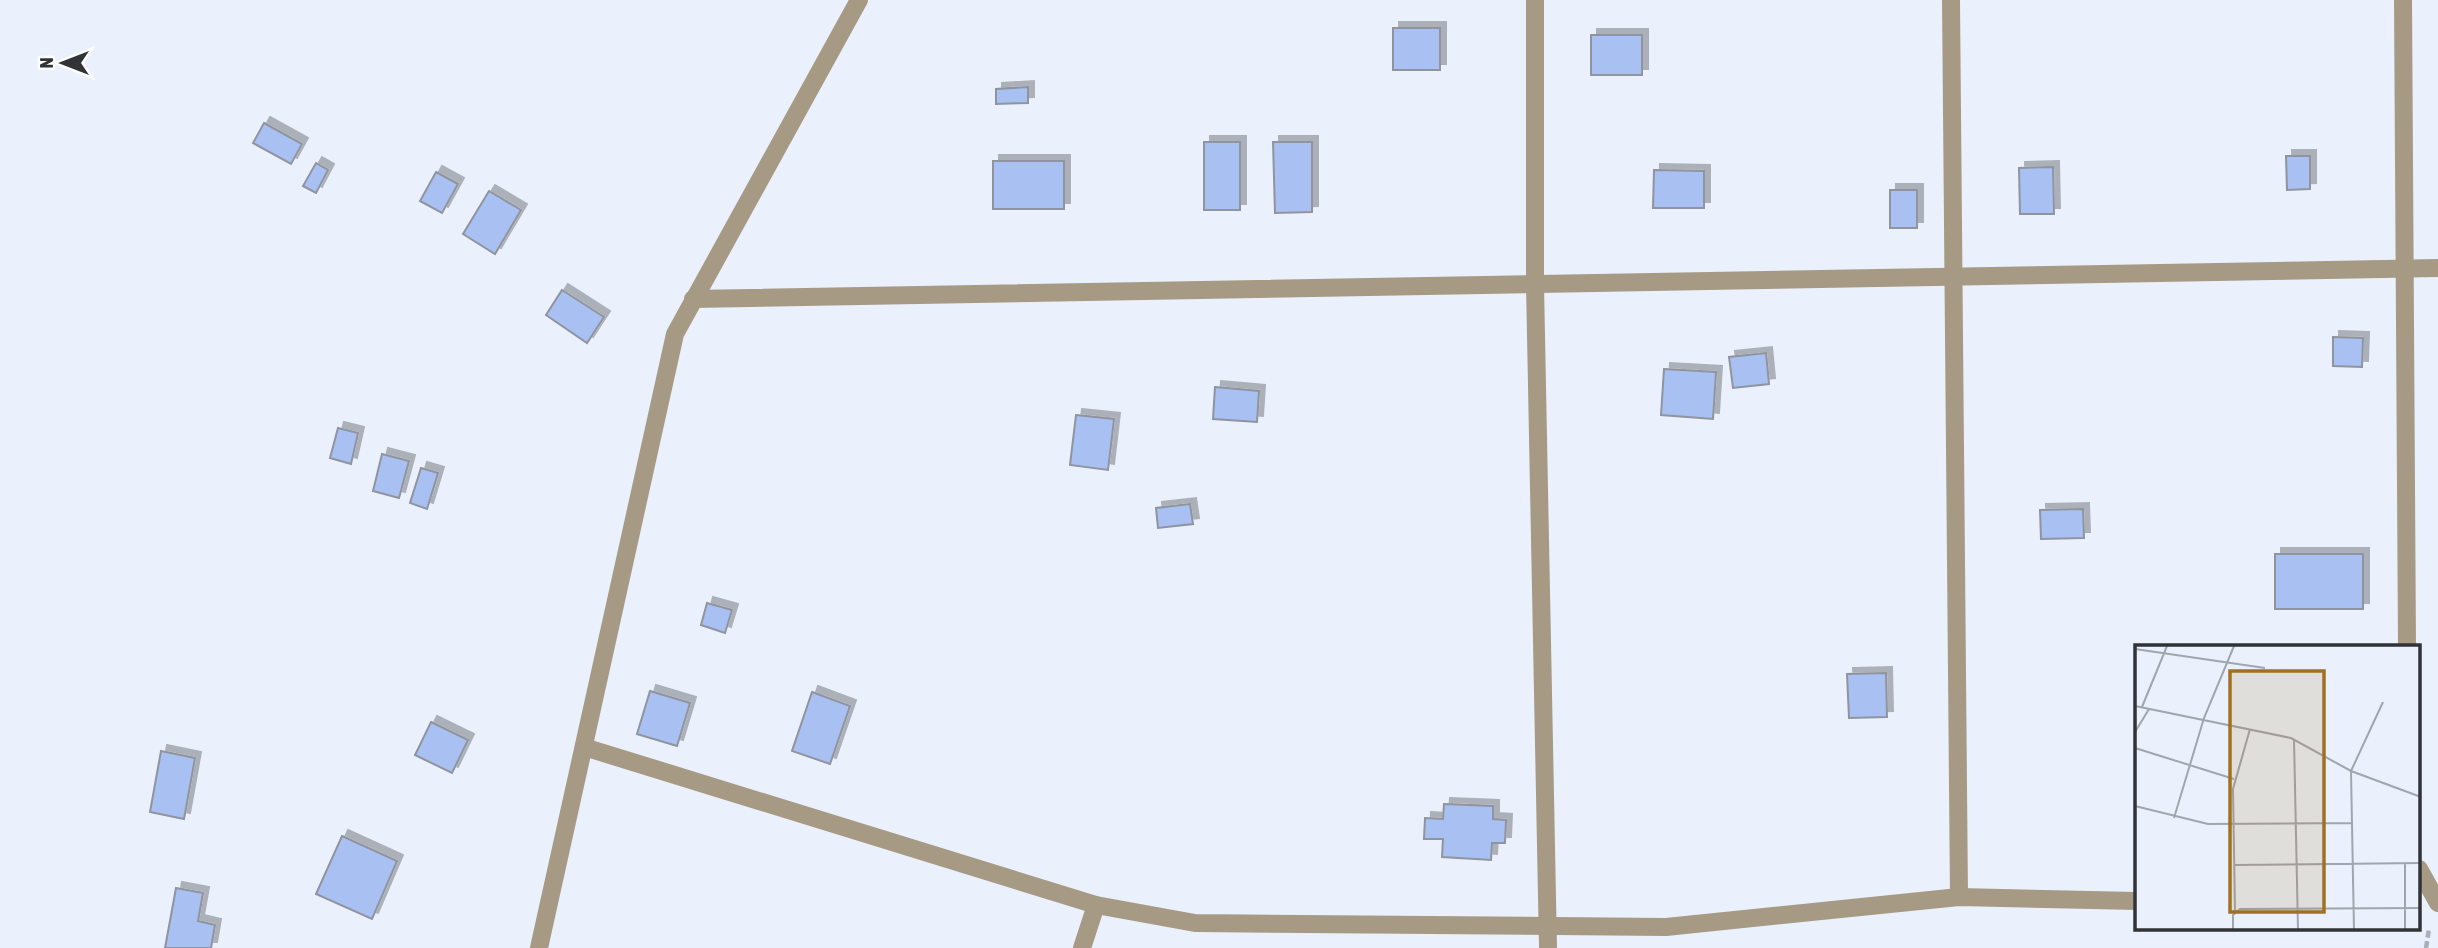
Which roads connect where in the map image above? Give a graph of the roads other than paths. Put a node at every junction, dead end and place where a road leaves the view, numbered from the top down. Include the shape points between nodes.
1 (859, 0) edge
2 (1535, 0) edge
3 (1951, 0) edge
4 (2403, 0) edge
5 (2438, 268) edge
6 (2405, 269) junction
7 (1954, 277) junction
8 (1535, 284) junction
9 (693, 299) junction
10 (2407, 645) edge
11 (584, 747) junction
12 (2420, 872) edge
13 (1959, 897) junction
14 (2135, 901) edge
15 (2430, 901) edge
16 (1096, 905) junction
17 (1548, 926) junction
18 (539, 948) edge
19 (1082, 948) edge
20 (1548, 948) edge

1 - 9 street
2 - 8 street
3 - 7 street
4 - 6 street
5 - 6 street
6 - 7 street
6 - 10 street
7 - 8 street
7 - 13 street
8 - 9 street
8 - 17 street
9 - 11 street via 676,334
11 - 16 street
11 - 18 street
12 - 15 street
13 - 14 street
13 - 17 street via 1666,927
16 - 17 street via 1195,923
16 - 19 street
17 - 20 street

